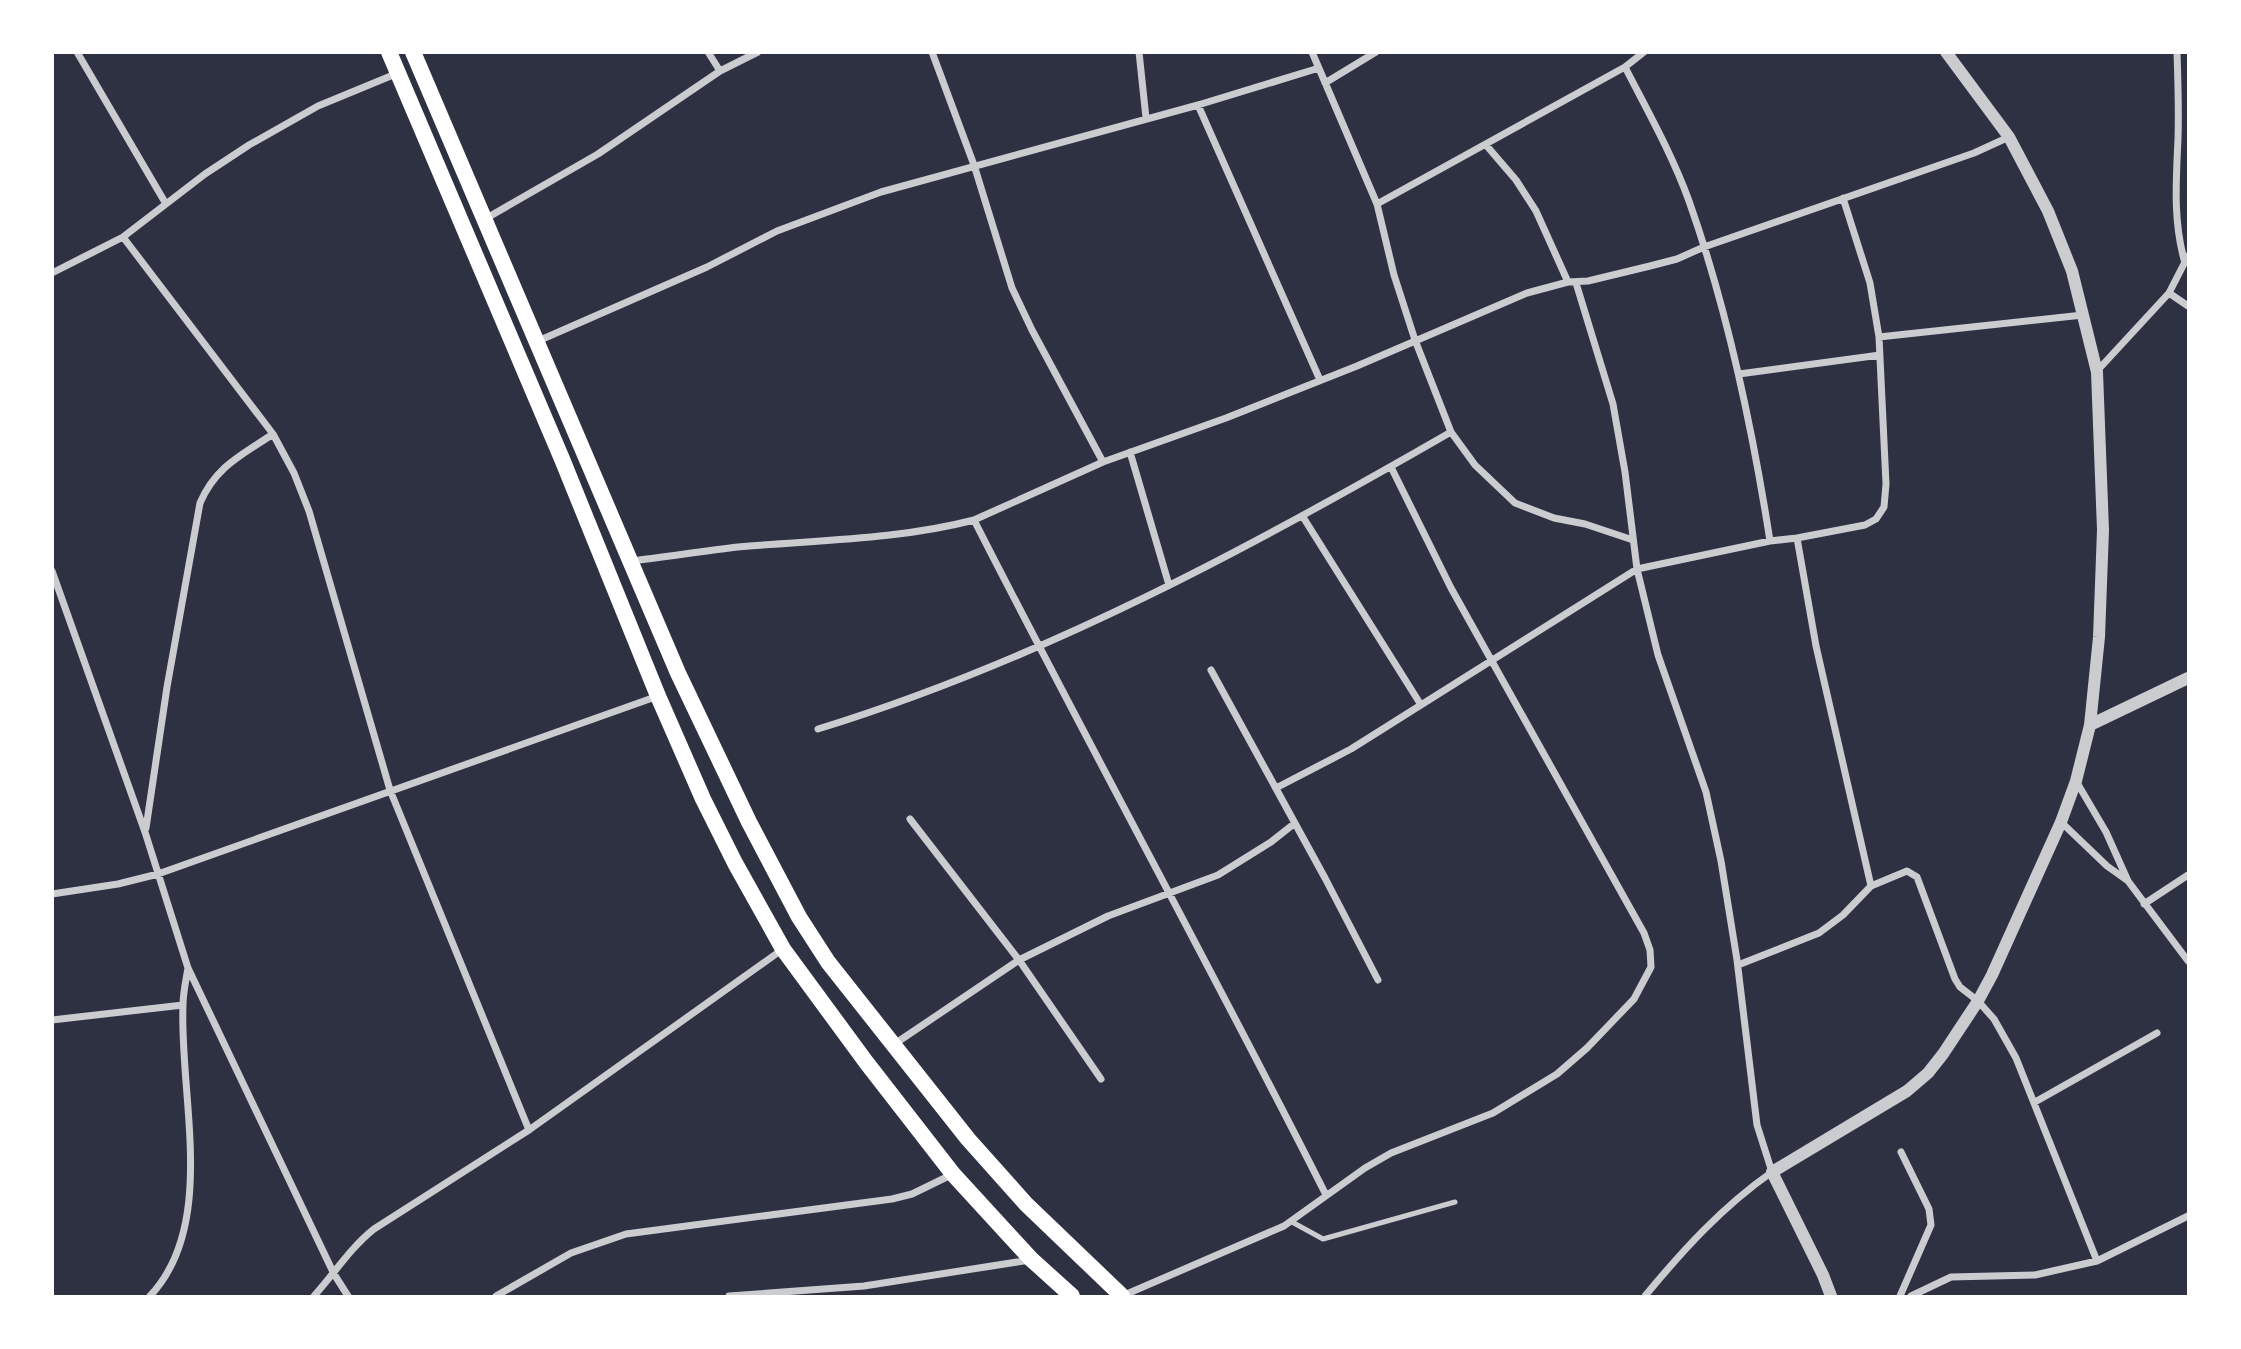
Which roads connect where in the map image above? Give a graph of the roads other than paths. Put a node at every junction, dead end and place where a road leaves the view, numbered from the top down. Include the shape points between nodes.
1 (77, 52) edge
2 (389, 52) edge
3 (413, 52) edge
4 (708, 52) edge
5 (758, 52) edge
6 (932, 52) edge
7 (1139, 52) edge
8 (1312, 52) edge
9 (1376, 52) edge
10 (1644, 52) edge
11 (1946, 52) edge
12 (2177, 52) edge
13 (1625, 67) junction
14 (1319, 68) junction
15 (720, 71) junction
16 (398, 73) junction
17 (1325, 83) junction
18 (1198, 105) junction
19 (1146, 118) junction
20 (2009, 137) junction
21 (1486, 145) junction
22 (974, 165) junction
23 (1843, 198) junction
24 (166, 204) junction
25 (1377, 204) junction
26 (484, 220) junction
27 (123, 237) junction
28 (1704, 247) junction
29 (2187, 259) edge
30 (52, 273) edge
31 (1572, 282) junction
32 (2169, 293) junction
33 (2189, 306) edge
34 (2084, 314) junction
35 (1879, 337) junction
36 (1415, 340) junction
37 (537, 341) junction
38 (1880, 355) junction
39 (2097, 372) junction
40 (1740, 373) junction
41 (1320, 380) junction
42 (1451, 432) junction
43 (273, 434) junction
44 (583, 449) junction
45 (1130, 452) junction
46 (562, 459) junction
47 (1104, 462) junction
48 (1391, 467) junction
49 (610, 514) junction
50 (1303, 517) junction
51 (974, 520) junction
52 (588, 522) junction
53 (1797, 538) junction
54 (1633, 540) junction
55 (1770, 541) junction
56 (630, 562) junction
57 (1637, 569) junction
58 (52, 571) edge
59 (1169, 585) junction
60 (1038, 646) junction
61 (1492, 659) junction
62 (1211, 670) dead end
63 (2189, 678) edge
64 (658, 696) junction
65 (1421, 705) junction
66 (2090, 725) junction
67 (818, 729) dead end
68 (2076, 781) junction
69 (1276, 788) junction
70 (390, 790) junction
71 (910, 819) dead end
72 (2061, 822) junction
73 (1295, 823) junction
74 (145, 832) junction
75 (158, 874) junction
76 (2189, 875) edge
77 (2128, 881) junction
78 (1871, 886) junction
79 (52, 894) edge
80 (1168, 894) junction
81 (2144, 904) junction
82 (783, 949) junction
83 (1019, 960) junction
84 (2189, 961) edge
85 (1738, 965) junction
86 (188, 968) junction
87 (1378, 980) dead end
88 (1978, 1001) junction
89 (183, 1005) junction
90 (52, 1020) edge
91 (2157, 1033) dead end
92 (893, 1046) junction
93 (1101, 1079) dead end
94 (2035, 1102) junction
95 (529, 1130) junction
96 (1901, 1152) dead end
97 (1772, 1172) junction
98 (953, 1174) junction
99 (1326, 1195) junction
100 (1455, 1202) dead end
101 (2189, 1216) edge
102 (1292, 1222) junction
103 (1031, 1259) junction
104 (2097, 1261) junction
105 (334, 1274) junction
106 (1121, 1296) edge
107 (150, 1297) edge
108 (314, 1297) edge
109 (348, 1297) edge
110 (496, 1297) edge
111 (729, 1297) edge
112 (1072, 1297) edge
113 (1645, 1297) edge
114 (1831, 1297) edge
115 (1900, 1297) edge
116 (1911, 1297) edge

1 - 24 street
2 - 16 main road
3 - 26 main road
4 - 15 street
5 - 15 street
6 - 22 street
7 - 19 street
8 - 14 street
9 - 17 street
10 - 13 street
11 - 20 street
12 - 29 street via 2175,213
13 - 21 street
13 - 28 street via 1667,151
14 - 17 street
14 - 18 street
15 - 26 street via 598,154
16 - 24 street via 307,112 205,174
16 - 46 main road
17 - 25 street
18 - 19 street
18 - 41 street
19 - 22 street
20 - 23 street
20 - 34 street via 2048,211
21 - 25 street
21 - 31 street via 1536,211
22 - 37 street via 881,191 803,220
22 - 47 street via 1022,310
23 - 28 street
23 - 35 street via 1870,284
24 - 27 street
25 - 36 street
26 - 37 main road
27 - 30 street
27 - 43 street
28 - 31 street via 1677,259
28 - 40 street
29 - 32 street
31 - 36 street via 1527,293
31 - 54 street via 1613,404
32 - 33 street
32 - 39 street
34 - 35 street
34 - 39 street
35 - 38 street
36 - 41 street
36 - 42 street
37 - 44 main road
38 - 40 street
38 - 53 street via 1884,507 1877,519 1865,525
39 - 66 street via 2103,530
40 - 55 street
41 - 45 street
42 - 48 street
42 - 54 street via 1475,465 1515,503
43 - 70 street via 309,511
43 - 74 street via 221,470 200,503
44 - 46 main road
44 - 49 main road
45 - 47 street
45 - 59 street
46 - 52 main road
47 - 51 street
48 - 50 street
48 - 61 street
49 - 52 main road
49 - 56 main road
50 - 59 street
50 - 65 street
51 - 56 street via 858,538
51 - 60 street
52 - 64 main road
53 - 55 street
53 - 78 street via 1816,646
54 - 57 street
55 - 57 street
56 - 92 main road via 722,767 799,917
57 - 61 street
57 - 85 street via 1658,656 1706,793
58 - 74 street
59 - 60 street
60 - 67 street via 890,707
60 - 80 street
61 - 65 street
61 - 99 street via 1644,933 1651,967 1634,999 1557,1074 1493,1113 1391,1153
62 - 69 street
63 - 66 street
64 - 70 street
64 - 82 main road via 703,799
65 - 69 street
66 - 68 street
68 - 72 street
68 - 77 street
69 - 73 street
70 - 75 street
70 - 95 street
71 - 83 street
72 - 77 street
72 - 88 street
73 - 80 street via 1218,875
73 - 87 street
74 - 75 street
75 - 79 street
75 - 86 street
76 - 81 street
77 - 81 street
78 - 85 street via 1819,933
78 - 88 street via 1907,871 1917,877 1955,979
80 - 83 street via 1108,916
80 - 99 street
81 - 84 street
82 - 95 street
82 - 98 main road
83 - 92 street
83 - 93 street
85 - 97 street via 1757,1125
86 - 89 street
86 - 105 street
88 - 94 street via 2002,1032
88 - 97 street via 1943,1054 1907,1091
89 - 90 street
89 - 107 street via 190,1157 185,1223 176,1260
91 - 94 street
92 - 106 main road via 1026,1204
94 - 104 street
95 - 105 street via 374,1229
96 - 115 street via 1929,1209 1931,1226
97 - 113 street via 1714,1218
97 - 114 street
98 - 103 main road
98 - 110 street via 892,1199 626,1234 571,1253
99 - 102 street
100 - 102 lane via 1323,1239
101 - 104 street
102 - 106 street
103 - 111 street via 864,1286
103 - 112 main road
104 - 116 street via 2035,1275 1951,1278
105 - 108 street
105 - 109 street

